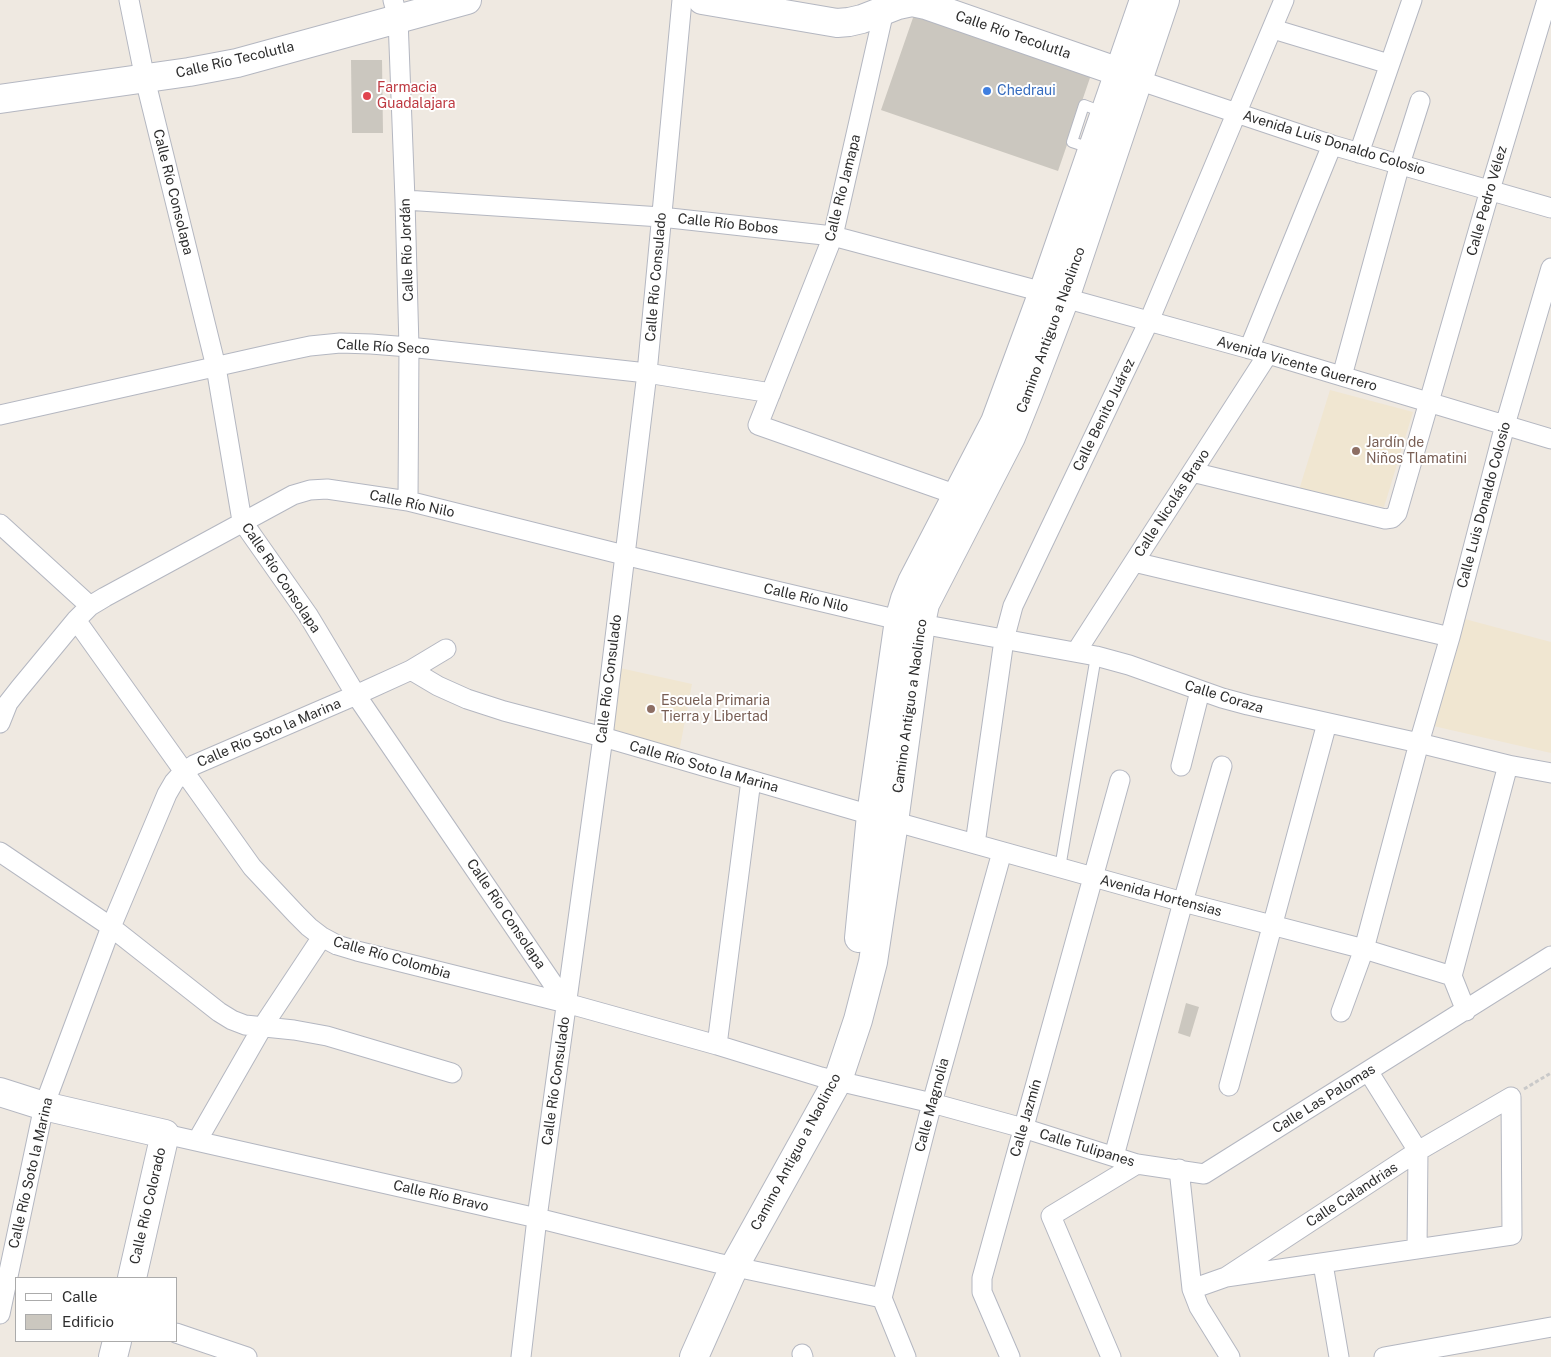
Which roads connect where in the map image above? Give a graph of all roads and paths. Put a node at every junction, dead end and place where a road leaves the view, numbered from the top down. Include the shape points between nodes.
1 (129, 0) edge
2 (466, 0) edge
3 (682, 0) edge
4 (702, 0) edge
5 (1144, 0) edge
6 (1166, 0) edge
7 (1284, 0) edge
8 (1412, 0) edge
9 (1547, 0) edge
10 (744, 4) edge
11 (885, 5) edge
12 (395, 9) edge
13 (1273, 29) junction
14 (1389, 64) junction
15 (1129, 76) junction
16 (145, 79) junction
17 (0, 99) edge
18 (1420, 101) dead end
19 (1237, 112) junction
20 (1332, 145) junction
21 (1359, 153) junction
22 (1400, 164) junction
23 (1490, 190) junction
24 (405, 200) junction
25 (1551, 208) edge
26 (661, 217) junction
27 (833, 236) junction
28 (1551, 268) edge
29 (1054, 295) junction
30 (1149, 321) junction
31 (409, 347) junction
32 (1249, 349) junction
33 (1268, 354) junction
34 (216, 367) junction
35 (647, 373) junction
36 (1342, 376) junction
37 (771, 393) junction
38 (1429, 402) junction
39 (0, 415) edge
40 (1505, 426) junction
41 (1551, 439) edge
42 (1192, 472) junction
43 (956, 495) junction
44 (408, 502) junction
45 (242, 522) junction
46 (0, 524) edge
47 (624, 556) junction
48 (1134, 562) junction
49 (90, 606) junction
50 (76, 620) junction
51 (910, 621) junction
52 (1450, 637) junction
53 (1004, 640) junction
54 (446, 649) dead end
55 (1076, 652) junction
56 (1096, 656) junction
57 (411, 670) junction
58 (1200, 690) junction
59 (356, 695) junction
60 (4, 700) edge
61 (0, 723) edge
62 (1328, 723) junction
63 (603, 737) junction
64 (1420, 743) junction
65 (1508, 765) junction
66 (1182, 766) dead end
67 (1222, 766) dead end
68 (184, 772) junction
69 (1551, 773) edge
70 (751, 780) junction
71 (1120, 780) dead end
72 (882, 818) junction
73 (975, 844) junction
74 (0, 852) edge
75 (1002, 852) junction
76 (1060, 868) junction
77 (1094, 877) junction
78 (1183, 902) junction
79 (1272, 925) junction
80 (111, 927) junction
81 (322, 937) junction
82 (1364, 949) junction
83 (1551, 956) edge
84 (1452, 976) junction
85 (566, 1003) junction
86 (1466, 1011) junction
87 (1341, 1012) dead end
88 (263, 1026) junction
89 (717, 1045) junction
90 (1368, 1071) junction
91 (452, 1073) dead end
92 (1551, 1074) edge
93 (830, 1078) junction
94 (1229, 1086) dead end
95 (0, 1092) edge
96 (1511, 1097) junction
97 (932, 1102) junction
98 (44, 1106) junction
99 (1023, 1128) junction
100 (165, 1134) junction
101 (197, 1141) junction
102 (1418, 1151) junction
103 (1114, 1156) junction
104 (1137, 1164) junction
105 (1179, 1169) junction
106 (537, 1218) junction
107 (1417, 1249) junction
108 (1324, 1264) junction
109 (725, 1265) junction
110 (132, 1277) edge
111 (1226, 1277) junction
112 (1192, 1289) junction
113 (882, 1298) junction
114 (0, 1314) edge
115 (1551, 1327) edge
116 (178, 1335) edge
117 (117, 1342) edge
118 (113, 1357) edge
119 (247, 1357) edge
120 (521, 1357) edge
121 (677, 1357) edge
122 (694, 1357) edge
123 (906, 1357) edge
124 (1010, 1357) edge
125 (1111, 1357) edge
126 (1230, 1357) edge
127 (1339, 1357) edge
128 (1384, 1357) edge

1 - 16 street, Calle Río Consolapa
2 - 12 main road, Calle Río Tecolutla
3 - 26 street, Calle Río Consulado
4 - 10 main road, Calle Río Tecolutla
5 - 15 main road, Camino Antiguo a Naolinco
6 - 15 main road, Camino Antiguo a Naolinco
7 - 13 street, Calle Benito Juárez
8 - 14 street
9 - 23 street, Calle Pedro Vélez
10 - 11 main road, Calle Río Tecolutla via 837,23 862,19
11 - 15 main road, Calle Río Tecolutla via 912,2 926,5
11 - 27 street, Calle Río Jamapa
12 - 16 main road, Calle Río Tecolutla via 237,63
12 - 24 street, Calle Río Jordán
13 - 14 street
13 - 19 street, Calle Benito Juárez
14 - 21 street
15 - 19 street, Avenida Luis Donaldo Colosio
15 - 29 main road, Camino Antiguo a Naolinco
16 - 17 main road, Calle Río Tecolutla
16 - 34 street, Calle Río Consolapa
18 - 22 street
19 - 20 street, Avenida Luis Donaldo Colosio
19 - 30 street, Calle Benito Juárez
20 - 21 street, Avenida Luis Donaldo Colosio
20 - 32 street
21 - 22 street, Avenida Luis Donaldo Colosio
22 - 23 street, Avenida Luis Donaldo Colosio
22 - 36 street
23 - 25 street, Avenida Luis Donaldo Colosio
23 - 38 street, Calle Pedro Vélez
24 - 26 street, Calle Río Bobos
24 - 31 street, Calle Río Jordán
26 - 27 street, Calle Río Bobos
26 - 35 street, Calle Río Consulado
27 - 29 street, Calle Río Bobos
27 - 37 street, Calle Río Jamapa
28 - 40 street, Calle Luis Donaldo Colosio
29 - 30 street, Avenida Vicente Guerrero
29 - 43 main road, Camino Antiguo a Naolinco via 995,422
29 - 51 main road, Camino Antiguo a Naolinco via 1011,437 925,604
30 - 32 street, Avenida Vicente Guerrero
30 - 53 street, Calle Benito Juárez via 1013,606
31 - 34 street, Calle Río Seco via 340,343 310,346
31 - 35 street, Calle Río Seco
31 - 44 street, Calle Río Jordán
32 - 33 street, Avenida Vicente Guerrero
33 - 36 street, Avenida Vicente Guerrero
33 - 42 street, Calle Nicolás Bravo
34 - 39 street, Calle Río Seco
34 - 45 street, Calle Río Consolapa
35 - 37 street, Calle Río Seco
35 - 47 street, Calle Río Consulado
36 - 38 street, Avenida Vicente Guerrero
37 - 43 street, Calle Río Jamapa via 758,425
38 - 40 street, Avenida Vicente Guerrero
38 - 42 street, Calle Pedro Vélez via 1397,513 1392,518 1385,519
40 - 41 street, Avenida Vicente Guerrero
40 - 52 street, Calle Luis Donaldo Colosio
42 - 48 street, Calle Nicolás Bravo
43 - 51 main road, Camino Antiguo a Naolinco via 912,582
44 - 45 street, Calle Río Nilo via 344,491 310,490 293,495
44 - 47 street, Calle Río Nilo
45 - 49 street, Calle Río Nilo
45 - 59 street, Calle Río Consolapa via 308,615
46 - 49 street
47 - 51 street, Calle Río Nilo
47 - 63 street, Calle Río Consulado
48 - 52 street
48 - 55 street, Calle Nicolás Bravo
49 - 50 street, Calle Río Nilo
50 - 60 street, Calle Río Nilo via 19,689
50 - 68 street, Calle Río Colombia
51 - 53 street, Calle Coraza
51 - 72 main road, Camino Antiguo a Naolinco
52 - 64 street, Calle Luis Donaldo Colosio
53 - 55 street, Calle Coraza
53 - 73 street, Calle Benito Juárez
54 - 57 street
55 - 56 street, Calle Coraza
56 - 58 street, Calle Coraza
56 - 76 lane
57 - 59 street, Calle Río Soto la Marina
57 - 63 street, Calle Río Soto la Marina via 467,699
58 - 62 street, Calle Coraza via 1248,705
58 - 66 street
59 - 68 street, Calle Río Soto la Marina via 208,758
59 - 85 street, Calle Río Consolapa
60 - 61 street, Calle Río Nilo
62 - 64 street, Calle Coraza
62 - 79 street
63 - 70 street, Calle Río Soto la Marina
63 - 85 street, Calle Río Consulado
64 - 65 street, Calle Coraza
64 - 82 street, Calle Luis Donaldo Colosio
65 - 69 street, Calle Coraza
65 - 84 street
67 - 78 street
68 - 80 street, Calle Río Soto la Marina via 167,794
68 - 81 street, Calle Río Colombia via 252,866
70 - 72 street, Calle Río Soto la Marina
70 - 89 street
71 - 77 street, Calle Jazmín
72 - 73 street, Avenida Hortensias
72 - 93 main road, Camino Antiguo a Naolinco
73 - 75 street, Avenida Hortensias
74 - 80 street
75 - 76 street, Avenida Hortensias
75 - 97 street, Calle Magnolia
76 - 77 street, Avenida Hortensias
77 - 78 street, Avenida Hortensias
77 - 99 street, Calle Jazmín
78 - 79 street, Avenida Hortensias
78 - 103 street
79 - 82 street, Avenida Hortensias
79 - 94 street
80 - 88 street via 218,1012 245,1025
80 - 98 street, Calle Río Soto la Marina
81 - 85 street, Calle Río Colombia via 357,951
81 - 88 street
82 - 84 street, Avenida Hortensias
82 - 87 street, Calle Luis Donaldo Colosio
83 - 86 street, Calle Las Palomas
84 - 86 street
85 - 89 street, Calle Río Colombia
85 - 106 street, Calle Río Consulado
86 - 90 street, Calle Las Palomas
88 - 91 street via 326,1036
88 - 101 street
89 - 93 street, Calle Río Colombia
90 - 102 street
90 - 105 street, Calle Las Palomas via 1204,1174
92 - 96 path
93 - 97 street, Calle Tulipanes
93 - 109 main road, Camino Antiguo a Naolinco
95 - 98 main road, Calle Río Bravo
96 - 102 street, Calle Calandrias
96 - 107 street via 1512,1235
97 - 99 street, Calle Tulipanes
97 - 113 street, Calle Magnolia
98 - 100 main road, Calle Río Bravo
98 - 114 street, Calle Río Soto la Marina
99 - 103 street, Calle Tulipanes
99 - 124 street, Calle Jazmín via 982,1278 982,1292
100 - 101 street, Calle Río Bravo
100 - 110 main road, Calle Río Colorado
101 - 106 street, Calle Río Bravo
102 - 107 street
102 - 111 street, Calle Calandrias
103 - 104 street, Calle Tulipanes
104 - 105 street, Calle Tulipanes
104 - 125 street via 1051,1216
105 - 112 street
106 - 109 street, Calle Río Bravo
106 - 120 street, Calle Río Consulado
107 - 108 street
108 - 111 street
108 - 127 street
109 - 113 street, Calle Río Bravo
109 - 121 main road, Camino Antiguo a Naolinco
109 - 122 main road, Camino Antiguo a Naolinco
111 - 112 street, Calle Calandrias
112 - 126 street via 1199,1307
113 - 123 street
115 - 128 street
116 - 119 street
117 - 118 main road

